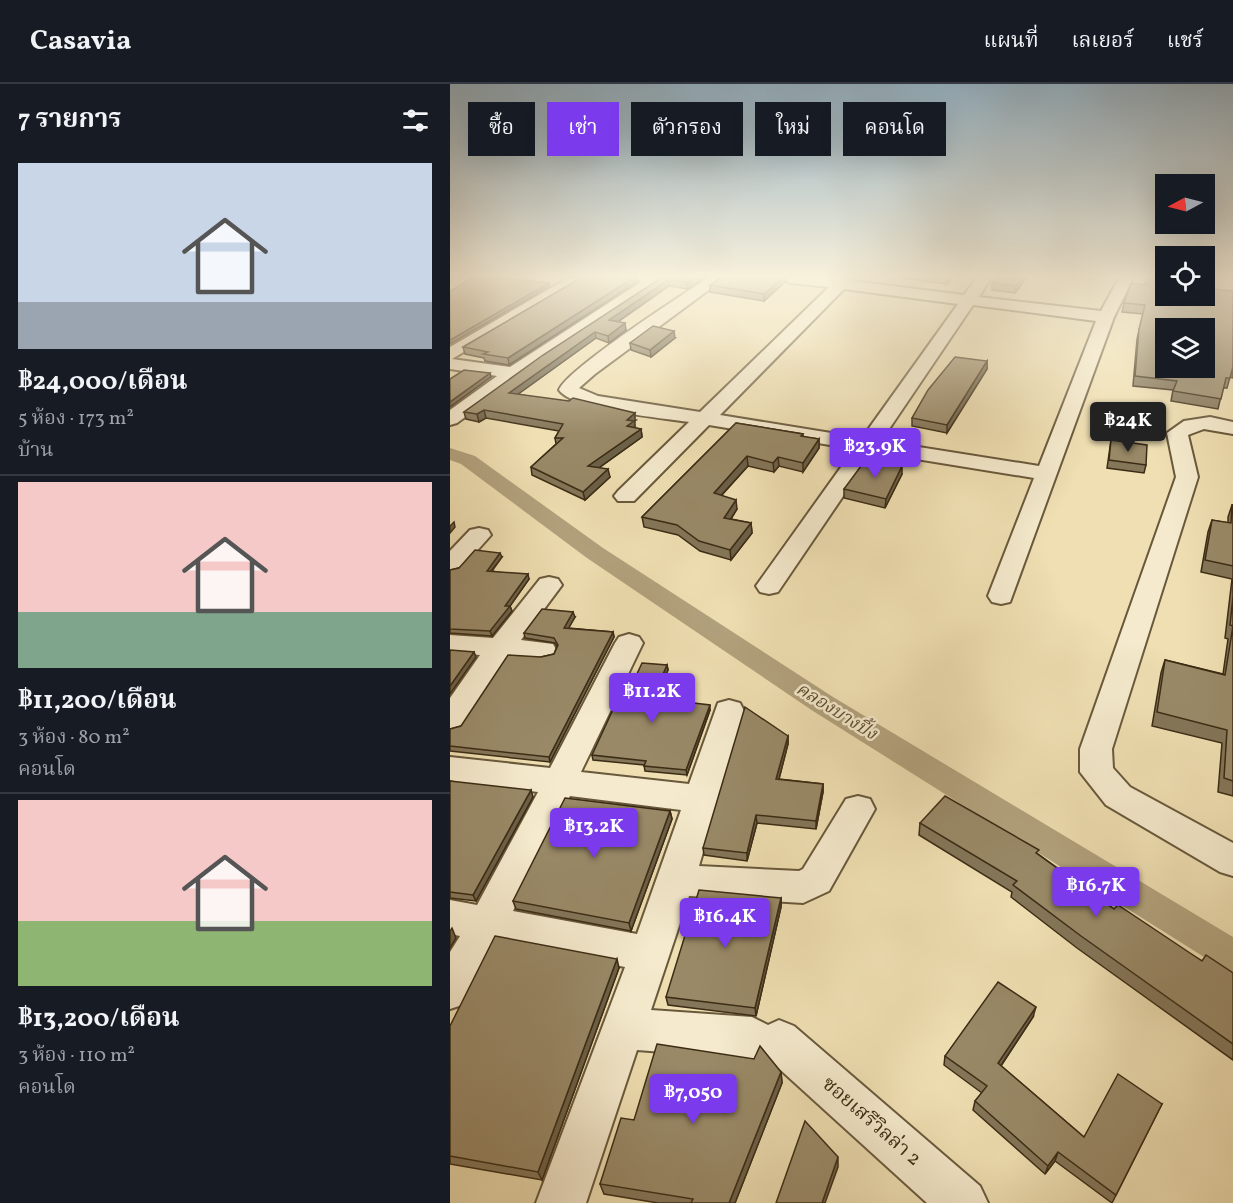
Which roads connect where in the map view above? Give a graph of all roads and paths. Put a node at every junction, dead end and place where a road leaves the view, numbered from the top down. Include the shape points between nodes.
1 (490, 330) edge
2 (575, 330) edge
3 (644, 330) edge
4 (792, 330) edge
5 (946, 330) edge
6 (1101, 330) edge
7 (450, 354) edge
8 (450, 363) edge
9 (517, 373) junction
10 (704, 416) junction
11 (450, 419) edge
12 (1233, 428) edge
13 (866, 444) junction
14 (1048, 474) junction
15 (626, 496) dead end
16 (479, 535) dead end
17 (450, 566) edge
18 (549, 585) dead end
19 (769, 586) dead end
20 (1001, 596) dead end
21 (629, 643) dead end
22 (450, 644) edge
23 (500, 648) junction
24 (543, 651) dead end
25 (729, 711) dead end
26 (450, 722) edge
27 (450, 770) edge
28 (561, 784) junction
29 (702, 799) junction
30 (858, 809) dead end
31 (1233, 861) edge
32 (676, 880) junction
33 (450, 917) edge
34 (489, 923) junction
35 (651, 954) junction
36 (450, 990) edge
37 (625, 1029) junction
38 (561, 1203) edge
39 (963, 1203) edge

1 - 7 street
2 - 9 street
3 - 10 street via 588,370 569,390 595,400
4 - 10 street
5 - 13 street
6 - 14 street
8 - 9 street
9 - 11 street
10 - 13 street
10 - 15 street
12 - 31 street via 1192,423 1177,433 1187,477 1096,749 1096,772 1118,796
13 - 14 street
13 - 19 street
14 - 20 street
16 - 17 street
18 - 23 street
21 - 28 street
22 - 23 street
23 - 24 street
23 - 26 street
25 - 29 street
27 - 28 street
28 - 29 street
28 - 34 street
29 - 32 street
30 - 32 street via 816,880 803,887
32 - 35 street
33 - 34 street
34 - 35 street
34 - 36 street
35 - 37 street
37 - 38 street
37 - 39 street, ซอยเสรีวิลล่า 2 via 766,1040

